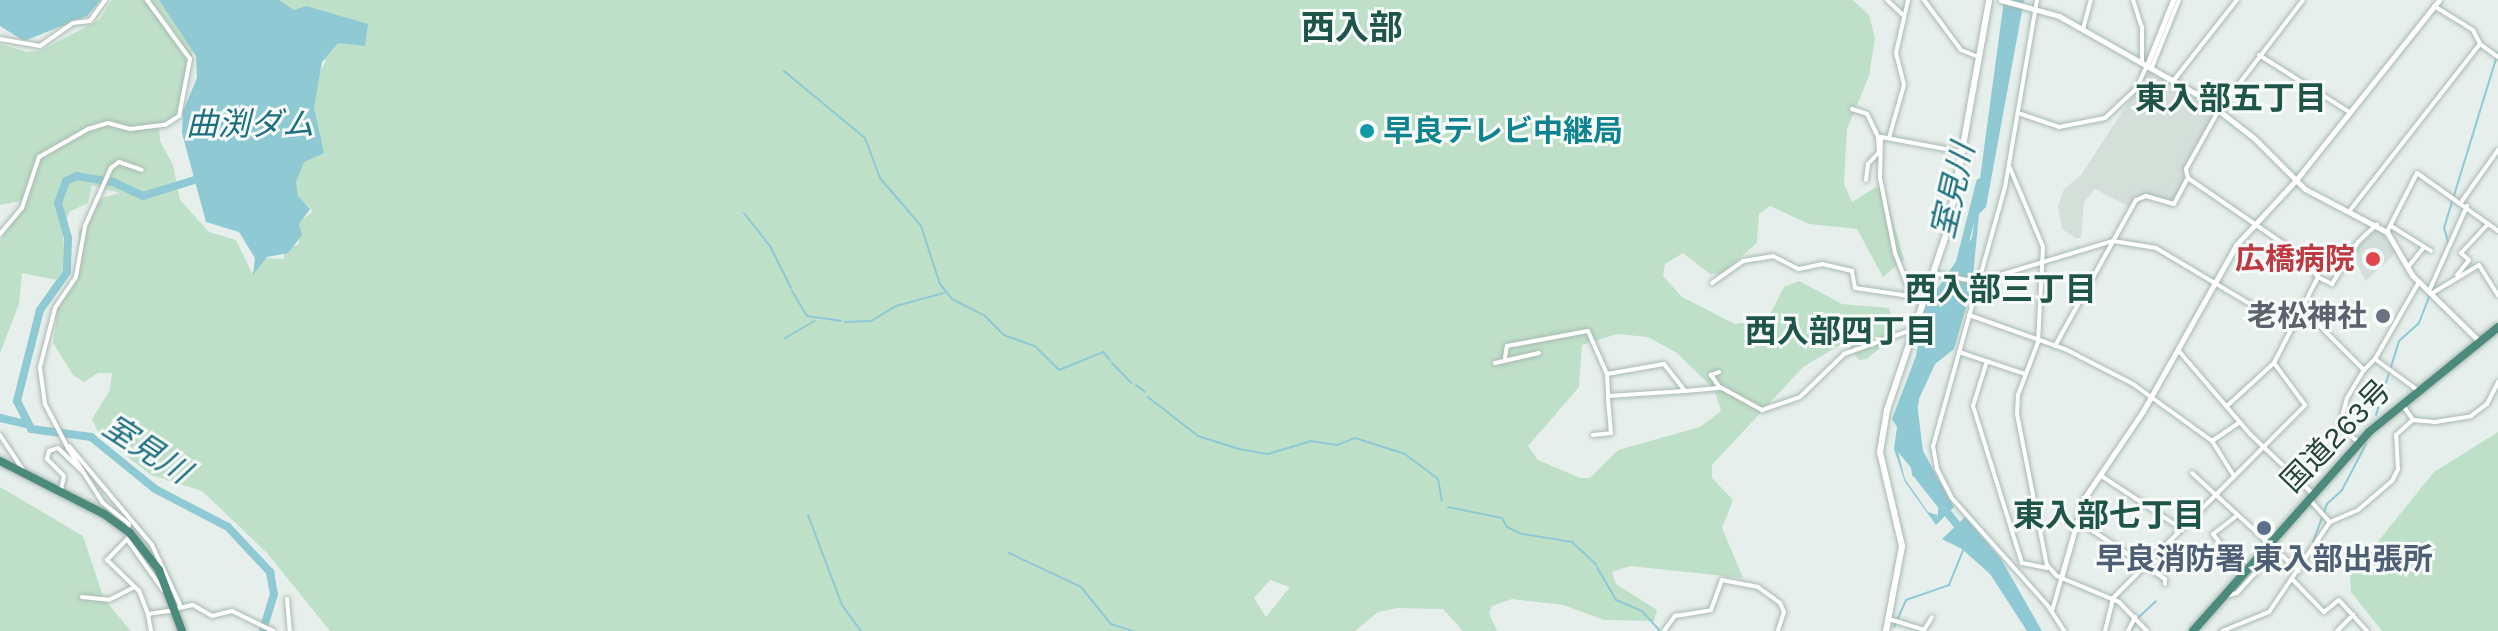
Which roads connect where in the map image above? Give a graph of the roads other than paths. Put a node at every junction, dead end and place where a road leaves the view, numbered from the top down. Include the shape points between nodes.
1 (105, 0) edge
2 (147, 0) edge
3 (1887, 0) edge
4 (1908, 0) edge
5 (1924, 0) edge
6 (1989, 0) edge
7 (2001, 0) edge
8 (2037, 0) edge
9 (2091, 0) edge
10 (2133, 0) edge
11 (2176, 0) edge
12 (2237, 0) edge
13 (2303, 0) edge
14 (2439, 0) edge
15 (2434, 6) junction
16 (2034, 7) junction
17 (1903, 15) junction
18 (2083, 29) junction
19 (0, 39) edge
20 (2480, 44) junction
21 (2259, 55) junction
22 (2496, 56) edge
23 (1980, 58) junction
24 (2147, 64) junction
25 (2174, 80) junction
26 (1852, 109) dead end
27 (2219, 110) junction
28 (2349, 112) junction
29 (2021, 114) junction
30 (1879, 137) junction
31 (1889, 138) junction
32 (2498, 150) edge
33 (1964, 153) junction
34 (2010, 168) junction
35 (142, 170) dead end
36 (2188, 178) junction
37 (1866, 180) dead end
38 (2296, 180) junction
39 (2460, 200) junction
40 (2467, 206) junction
41 (2351, 209) junction
42 (2253, 224) junction
43 (2377, 224) junction
44 (2488, 224) junction
45 (2389, 229) junction
46 (2498, 231) edge
47 (0, 234) edge
48 (2113, 241) junction
49 (2424, 247) junction
50 (2431, 251) dead end
51 (2043, 262) junction
52 (2407, 268) junction
53 (1935, 274) junction
54 (2456, 276) junction
55 (2318, 277) junction
56 (1979, 281) junction
57 (2214, 282) junction
58 (2419, 282) junction
59 (1712, 283) dead end
60 (2432, 291) junction
61 (1911, 294) junction
62 (2498, 295) edge
63 (1923, 298) junction
64 (2303, 309) junction
65 (1969, 315) junction
66 (2498, 327) edge
67 (1914, 329) junction
68 (2292, 329) junction
69 (2479, 341) junction
70 (2038, 342) junction
71 (2055, 346) junction
72 (2177, 349) junction
73 (1959, 352) junction
74 (1539, 353) dead end
75 (1505, 358) junction
76 (2375, 359) junction
77 (1987, 361) junction
78 (1495, 363) dead end
79 (2274, 363) junction
80 (2364, 370) junction
81 (1719, 372) dead end
82 (1607, 374) junction
83 (2026, 375) junction
84 (2498, 382) edge
85 (1720, 388) junction
86 (2416, 389) junction
87 (1685, 391) junction
88 (1608, 396) junction
89 (2151, 396) junction
90 (2400, 403) junction
91 (2227, 406) junction
92 (2413, 420) junction
93 (2240, 422) junction
94 (0, 435) edge
95 (1593, 435) dead end
96 (2212, 441) junction
97 (2359, 442) junction
98 (68, 444) junction
99 (2263, 447) junction
100 (0, 461) edge
101 (83, 472) junction
102 (2098, 473) junction
103 (2192, 473) dead end
104 (22, 474) junction
105 (2234, 476) junction
106 (60, 492) junction
107 (2214, 496) junction
108 (2311, 496) junction
109 (2235, 517) junction
110 (2076, 520) junction
111 (2330, 522) junction
112 (2182, 529) junction
113 (127, 531) junction
114 (2266, 546) junction
115 (2274, 552) junction
116 (2145, 566) junction
117 (2048, 568) junction
118 (2299, 571) junction
119 (2242, 572) junction
120 (2061, 578) junction
121 (2292, 579) junction
122 (2165, 584) dead end
123 (134, 587) junction
124 (2223, 593) junction
125 (82, 597) dead end
126 (287, 599) dead end
127 (2113, 599) junction
128 (176, 609) junction
129 (2052, 611) junction
130 (148, 614) junction
131 (2353, 615) junction
132 (1932, 617) dead end
133 (2135, 617) junction
134 (1895, 621) junction
135 (272, 630) edge
136 (151, 631) edge
137 (182, 631) edge
138 (290, 631) edge
139 (1664, 631) edge
140 (1778, 631) edge
141 (1878, 631) edge
142 (1886, 631) edge
143 (2064, 631) edge
144 (2105, 631) edge
145 (2128, 631) edge
146 (2147, 631) edge
147 (2193, 631) edge
148 (2222, 631) edge
149 (2337, 631) edge
150 (2367, 631) edge

1 - 19 street via 90,21 73,23 40,46
2 - 47 street via 190,59 176,121 88,129 39,157 22,208
3 - 17 street
4 - 17 street
5 - 23 street via 1961,50
6 - 23 main road
7 - 16 street
8 - 16 street
9 - 18 street
10 - 24 street
11 - 24 street
12 - 25 street
13 - 21 street
14 - 15 street
15 - 20 street via 2473,30
15 - 28 street
16 - 18 street
16 - 29 street
17 - 31 street via 1896,63 1904,85
18 - 24 street
20 - 22 street
20 - 41 street
21 - 27 street
21 - 28 street
23 - 33 main road
24 - 25 street
24 - 29 street via 2136,89 2105,118 2059,127
25 - 27 street
26 - 30 street via 1867,114
27 - 36 street via 2186,169
27 - 38 street
28 - 38 street
29 - 34 street
30 - 31 street
30 - 37 street via 1879,152 1868,164
30 - 61 street via 1880,178 1895,253
31 - 33 street
32 - 39 street
33 - 53 main road
34 - 51 street via 2043,247
34 - 56 street
35 - 98 street via 119,162 109,172 88,214 79,268 55,308 40,367 45,404
36 - 42 street
36 - 48 street via 2174,204 2146,196 2136,200
38 - 41 street via 2317,197
38 - 42 street
39 - 40 street
39 - 45 street via 2417,173
40 - 44 street
40 - 60 street
41 - 43 street
42 - 55 street via 2297,253
42 - 57 street
43 - 45 street
43 - 55 street via 2358,242 2332,284
44 - 46 street
44 - 54 street via 2461,253 2469,260
45 - 49 street
45 - 52 street
48 - 51 street
48 - 57 street via 2156,248
48 - 71 street
49 - 50 street
49 - 52 street
51 - 56 street
51 - 70 street
52 - 58 street
53 - 56 street
53 - 63 main road
54 - 60 street
54 - 62 street via 2479,265
55 - 64 street
56 - 65 street
57 - 68 street
57 - 72 street
58 - 60 street
58 - 76 street
59 - 61 street via 1743,261 1773,256 1799,269 1822,264 1852,271 1855,288
60 - 69 street
61 - 63 street
63 - 67 main road
64 - 68 street
64 - 80 street
65 - 70 street
65 - 73 street
66 - 69 highway, 国道263号
67 - 85 street via 1844,354 1788,405 1762,410
67 - 134 main road via 1905,371 1887,410 1880,452 1902,546
68 - 79 street
69 - 86 highway, 国道263号
70 - 71 street
70 - 83 street
71 - 89 street
72 - 89 street
72 - 91 street
73 - 77 street
73 - 129 street via 1934,430 1937,469 1951,497
74 - 75 street
75 - 78 street
75 - 82 street via 1507,346 1588,331
76 - 80 street
76 - 86 street
77 - 83 street
77 - 117 street via 1973,406 2022,563
79 - 91 street
79 - 99 street via 2305,405
80 - 97 street via 2347,398 2339,428
81 - 85 street via 1711,375
82 - 87 street via 1664,364
82 - 88 street
83 - 117 street via 2017,401 2018,428
84 - 92 street via 2487,404 2471,416
85 - 87 street
86 - 90 highway, 国道263号
87 - 88 street
88 - 95 street via 1611,433
89 - 96 street
89 - 102 street
90 - 92 street
90 - 97 highway, 国道263号
91 - 93 street
92 - 111 street via 2396,435 2398,469 2392,481 2358,510
93 - 96 street
93 - 99 street
94 - 104 street
96 - 105 street
97 - 108 highway, 国道263号
98 - 101 street
98 - 128 street via 152,545
99 - 105 street
99 - 108 street
100 - 104 highway
101 - 106 street via 58,448 49,451 47,459 64,476
101 - 113 street via 103,503 129,524
102 - 110 street
102 - 112 street
103 - 107 street
104 - 106 highway
105 - 107 street
106 - 113 highway
107 - 109 street
107 - 112 street
108 - 111 street
108 - 114 highway, 国道263号
109 - 114 street
109 - 119 street via 2213,534
110 - 116 street
110 - 120 street
111 - 118 street
112 - 116 street
113 - 128 highway via 159,570
114 - 115 street
114 - 119 highway, 国道263号
115 - 118 street
115 - 124 street via 2237,593
116 - 122 street
116 - 127 street
117 - 120 street
118 - 121 street
119 - 124 highway, 国道263号
120 - 127 street
120 - 129 street
121 - 131 street via 2324,612 2339,600
121 - 148 street via 2269,612
123 - 125 street via 109,600
123 - 128 street via 107,560 127,539
123 - 130 street
124 - 147 highway, 国道263号
126 - 138 street
127 - 133 street
127 - 144 street
128 - 130 street
128 - 135 street via 193,605 206,615 232,611
128 - 137 highway
129 - 143 street
130 - 136 street
131 - 149 street
131 - 150 street
132 - 134 street via 1924,630
133 - 145 street
133 - 146 street
134 - 142 main road
139 - 140 street via 1675,616 1711,610 1722,580 1758,587 1780,603 1784,612
141 - 142 street

